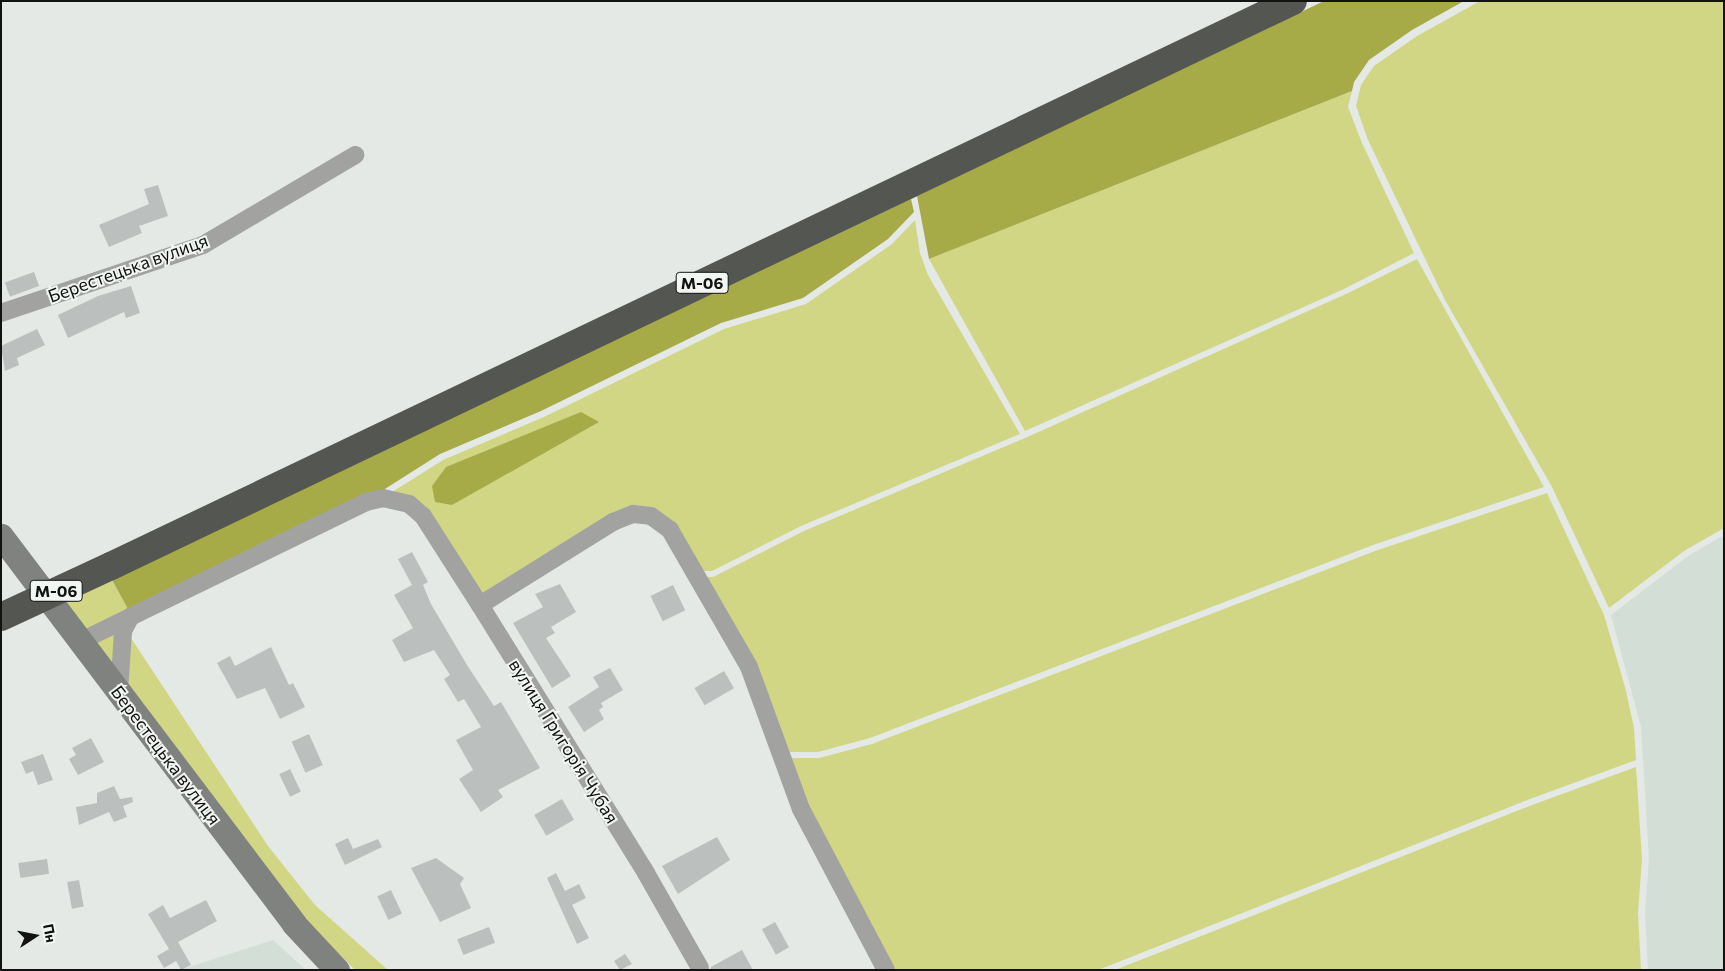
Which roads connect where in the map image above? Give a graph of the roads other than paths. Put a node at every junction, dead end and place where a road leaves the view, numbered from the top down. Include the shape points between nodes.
1 (1293, 1) edge
2 (355, 155) dead end
3 (1, 313) edge
4 (1, 536) edge
5 (480, 605) junction
6 (131, 616) junction
7 (1, 617) edge
8 (81, 641) junction
9 (119, 692) junction
10 (700, 968) dead end
11 (337, 970) edge
12 (886, 970) edge

1 - 7 highway, М-06, bridge
2 - 3 street, Берестецька вулиця via 203,245
4 - 8 main road, Берестецька вулиця
5 - 6 street, вулиця Григорія Чубая via 423,516 400,501 384,498 366,502
5 - 10 street, вулиця Григорія Чубая via 646,873
5 - 12 street via 613,522 633,514 651,516 670,530 749,667 801,809
6 - 8 street
6 - 9 street via 123,631
8 - 9 main road, Берестецька вулиця
9 - 11 main road, Берестецька вулиця via 294,924

